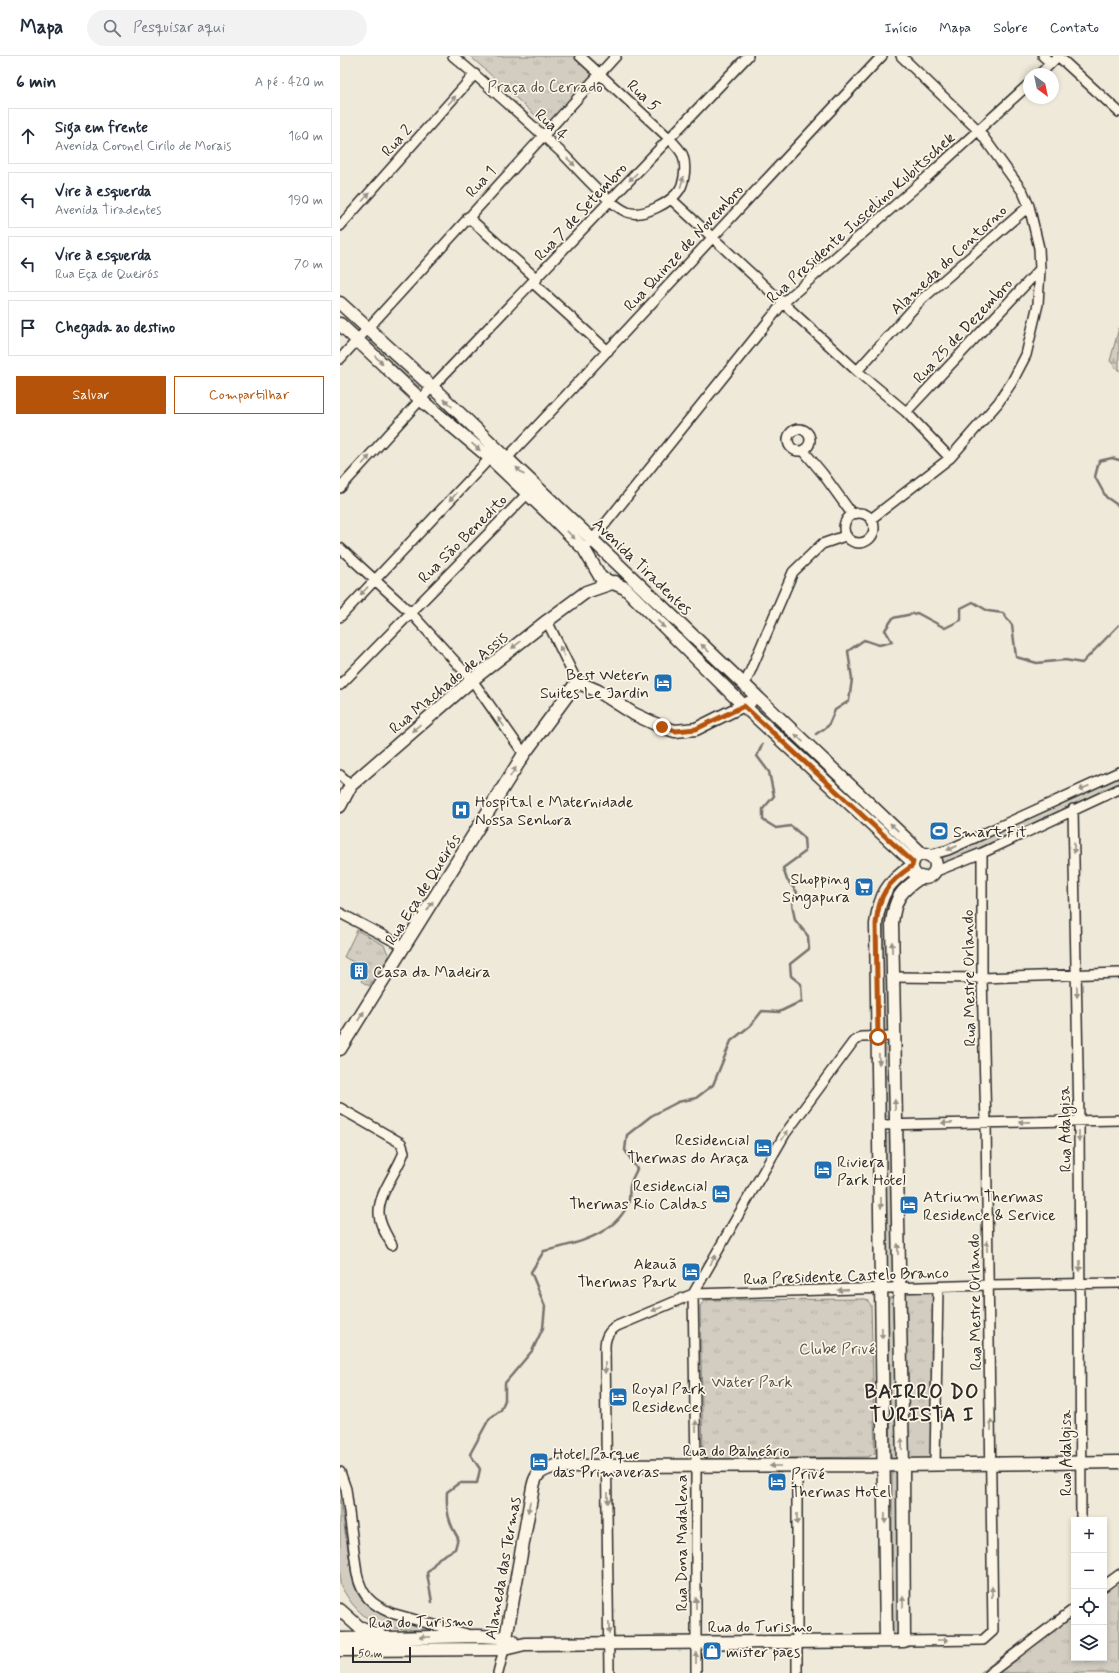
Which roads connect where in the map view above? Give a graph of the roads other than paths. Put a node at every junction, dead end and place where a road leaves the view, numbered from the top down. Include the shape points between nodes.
1 (453, 56) edge
2 (580, 56) edge
3 (616, 56) edge
4 (748, 56) edge
5 (882, 56) edge
6 (901, 56) edge
7 (1043, 56) edge
8 (1058, 56) edge
9 (1051, 63) junction
10 (1046, 68) edge
11 (599, 73) junction
12 (475, 74) junction
13 (1023, 90) edge
14 (1119, 112) edge
15 (979, 131) junction
16 (542, 135) junction
17 (670, 139) junction
18 (671, 198) junction
19 (610, 200) junction
20 (1029, 206) junction
21 (468, 217) junction
22 (340, 226) edge
23 (711, 237) junction
24 (1040, 269) junction
25 (535, 281) junction
26 (340, 303) edge
27 (782, 303) junction
28 (340, 324) edge
29 (367, 328) junction
30 (358, 340) junction
31 (608, 351) junction
32 (340, 359) edge
33 (857, 371) junction
34 (432, 387) junction
35 (421, 400) junction
36 (906, 412) junction
37 (804, 450) dead end
38 (490, 458) junction
39 (507, 458) junction
40 (950, 458) junction
41 (340, 488) edge
42 (532, 490) junction
43 (852, 514) junction
44 (871, 519) junction
45 (845, 536) junction
46 (593, 540) junction
47 (340, 548) edge
48 (584, 549) junction
49 (613, 559) junction
50 (596, 568) junction
51 (622, 569) junction
52 (375, 579) junction
53 (614, 582) junction
54 (586, 592) junction
55 (410, 612) junction
56 (340, 617) edge
57 (547, 621) junction
58 (472, 680) junction
59 (577, 682) junction
60 (340, 685) edge
61 (744, 686) junction
62 (755, 696) junction
63 (744, 706) junction
64 (524, 754) junction
65 (1119, 772) edge
66 (340, 775) edge
67 (351, 785) junction
68 (1119, 789) edge
69 (340, 806) edge
70 (1073, 809) junction
71 (982, 853) junction
72 (926, 854) junction
73 (912, 864) junction
74 (934, 872) junction
75 (921, 877) junction
76 (894, 878) junction
77 (906, 888) junction
78 (340, 913) edge
79 (405, 947) junction
80 (1119, 973) edge
81 (1077, 975) junction
82 (892, 977) junction
83 (982, 978) junction
84 (893, 1036) junction
85 (878, 1037) junction
86 (340, 1049) edge
87 (340, 1108) edge
88 (1119, 1120) edge
89 (1079, 1121) junction
90 (986, 1123) junction
91 (895, 1124) junction
92 (880, 1125) junction
93 (392, 1245) dead end
94 (1119, 1283) edge
95 (1080, 1284) junction
96 (988, 1285) junction
97 (882, 1288) junction
98 (899, 1288) junction
99 (938, 1288) junction
100 (693, 1294) junction
101 (1080, 1462) junction
102 (1119, 1462) edge
103 (992, 1464) junction
104 (696, 1465) junction
105 (884, 1465) junction
106 (903, 1465) junction
107 (935, 1465) junction
108 (607, 1466) junction
109 (797, 1466) junction
110 (340, 1472) edge
111 (541, 1472) joint
112 (1081, 1517) edge
113 (1119, 1575) edge
114 (1107, 1584) edge
115 (340, 1610) edge
116 (1071, 1611) edge
117 (993, 1631) joint
118 (478, 1636) junction
119 (396, 1637) junction
120 (340, 1639) edge
121 (886, 1641) junction
122 (904, 1641) junction
123 (696, 1642) junction
124 (796, 1642) junction
125 (505, 1644) junction
126 (609, 1644) junction
127 (340, 1650) edge
128 (498, 1673) edge
129 (609, 1673) edge
130 (696, 1673) edge
131 (797, 1673) edge
132 (990, 1673) edge

1 - 12 street, Rua 4
2 - 11 street, Rua 5
3 - 11 street, Rua 1
4 - 17 street, Rua 7 de Setembro
5 - 23 street, Rua Quinze de Novembro
6 - 15 street
7 - 9 street
8 - 9 street
8 - 14 street
9 - 10 street
11 - 16 street, Rua 1
11 - 17 street, Rua 5
12 - 16 street, Rua 4
22 -> 12 street, Rua 2
13 - 15 street, Rua Presidente Juscelino Kubitschek
15 - 20 street via 1013,177
15 - 27 street, Rua Presidente Juscelino Kubitschek
16 -> 19 street, Rua 4
16 - 21 street, Rua 1
18 -> 17 street, Rua 5 via 680,189 684,165 683,154
17 -> 19 street, Rua 7 de Setembro
18 - 19 street, Rua 4 via 659,207 643,212 628,212
18 - 23 street
19 - 25 street, Rua 7 de Setembro
20 - 24 street via 1036,231
20 - 33 street, Alameda do Contorno via 922,300
21 - 25 street
21 - 29 street, Rua 1
23 - 27 street
23 - 31 street, Rua Quinze de Novembro
24 - 36 street, Rua 25 de Dezembro
24 - 40 street via 1038,304 1026,355 998,403
25 - 31 street
25 - 34 street, Rua 7 de Setembro
26 - 29 main road, Avenida Tiradentes
27 - 33 street
27 - 46 street, Rua Presidente Juscelino Kubitschek
28 - 30 main road, Avenida Tiradentes
29 - 30 street, Rua 1
29 - 34 main road, Avenida Tiradentes
30 - 32 street, Rua 1
30 -> 35 main road, Avenida Tiradentes
31 - 39 street, Rua Quinze de Novembro
33 - 36 street
34 - 35 street, Rua 7 de Setembro
39 -> 34 main road, Avenida Tiradentes
35 -> 38 main road, Avenida Tiradentes
41 -> 35 street, Rua 7 de Setembro
36 - 40 street
37 - 43 street
38 - 42 main road, Avenida Tiradentes
38 -> 52 street
42 -> 39 main road, Avenida Tiradentes
40 - 44 street
42 - 46 main road, Avenida Tiradentes
42 -> 48 main road, Avenida Tiradentes
42 - 55 street, Rua São Benedito
43 - 44 street via 862,514
43 - 45 street via 845,521
44 - 45 street via 874,528 871,538 867,541 853,543
45 - 61 street via 822,544 793,572
46 - 48 street, Rua Presidente Juscelino Kubitschek
46 - 49 main road, Avenida Tiradentes
47 - 52 street
48 - 50 main road, Avenida Tiradentes
49 - 50 main road via 601,561
49 - 51 main road, Avenida Tiradentes
50 - 53 main road, Avenida Tiradentes via 601,578
50 - 54 main road
51 - 53 main road via 620,577
61 -> 51 main road, Avenida Tiradentes
52 - 55 street
52 -> 56 street
53 - 54 main road, Rua Machado de Assis
53 -> 63 main road, Avenida Tiradentes via 625,588
54 - 57 main road, Rua Machado de Assis
55 - 58 street
55 - 60 street, Rua São Benedito
57 -> 58 main road, Rua Machado de Assis
59 -> 57 street
64 -> 58 street
58 -> 67 main road, Rua Machado de Assis
59 - 63 main road via 598,691 634,714 676,731 696,729
59 - 64 main road, Rua Eça de Queirós
61 - 62 main road, Avenida Tiradentes
62 - 63 main road
72 -> 62 main road, Avenida Tiradentes
63 - 73 main road, Avenida Tiradentes
79 -> 64 main road, Rua Eça de Queirós
65 -> 72 street via 948,850
66 - 67 street
67 - 69 main road, Rua Machado de Assis
68 - 70 street
70 - 71 street
70 -> 81 street, Rua Adalgisa
71 - 74 street
71 - 83 street, Rua Mestre Orlando
72 - 73 main road via 916,856
72 - 74 main road via 936,861
73 - 75 main road via 915,873
73 - 76 main road
74 - 75 main road via 928,877
75 - 77 main road
76 - 77 main road
76 - 85 main road via 885,892 876,924
82 -> 77 main road via 894,908 897,898
78 - 79 street
86 -> 79 main road, Rua Eça de Queirós
80 - 81 street
81 - 83 street
81 -> 89 street, Rua Adalgisa
82 - 83 street
82 - 84 main road
83 - 90 street, Rua Mestre Orlando
84 - 85 street
91 -> 84 main road
85 -> 92 main road
100 -> 85 street via 785,1134 853,1042 861,1037
87 - 93 street via 401,1143 404,1152 385,1189 378,1213
88 - 89 street
89 -> 90 street
89 -> 95 street, Rua Adalgisa
90 -> 91 street
96 -> 90 street, Rua Mestre Orlando
91 - 92 street
98 -> 91 main road
92 -> 97 main road
94 - 95 street, Rua Presidente Castelo Branco
95 - 96 street, Rua Presidente Castelo Branco
95 - 101 street, Rua Adalgisa
96 - 99 street, Rua Presidente Castelo Branco
103 -> 96 street, Rua Mestre Orlando
97 - 98 street, Rua Presidente Castelo Branco
97 -> 100 street, Rua Presidente Castelo Branco
97 -> 105 main road
98 - 99 street, Rua Presidente Castelo Branco
106 -> 98 main road
99 - 107 street
104 -> 100 street, Rua Dona Madalena
100 -> 108 street via 617,1326 605,1338
101 - 102 main road, Rua do Balneário
101 - 103 main road, Rua do Balneário
101 - 112 street, Rua Adalgisa
103 - 107 main road, Rua do Balneário
117 -> 103 street, Rua Mestre Orlando
104 - 108 main road, Rua do Balneário
109 -> 104 main road, Rua do Balneário
123 -> 104 street, Rua Dona Madalena
105 - 106 main road, Rua do Balneário
105 - 109 main road, Rua do Balneário
105 -> 121 main road
106 - 107 main road, Rua do Balneário
122 -> 106 main road
108 - 111 main road, Rua do Balneário via 555,1466
108 -> 126 street
109 -> 124 street
110 - 118 street via 346,1489 357,1574 360,1588 365,1595 379,1608 391,1613
111 -> 125 main road, Alameda das Termas via 535,1477
113 - 114 street
115 - 119 main road via 359,1627
116 - 132 street
122 -> 117 street, Rua do Turismo via 983,1640
118 -> 119 main road, Rua do Turismo
118 - 125 main road, Rua do Turismo
119 - 120 main road, Rua do Turismo
121 - 122 main road, Rua do Turismo
121 - 124 main road, Rua do Turismo
123 - 124 main road, Rua do Turismo
123 - 126 main road, Rua do Turismo
130 -> 123 street, Rua Dona Madalena
124 - 131 street
125 - 126 main road, Rua do Turismo
125 - 127 main road, Rua do Turismo
125 - 128 street, Alameda das Termas
126 - 129 street

